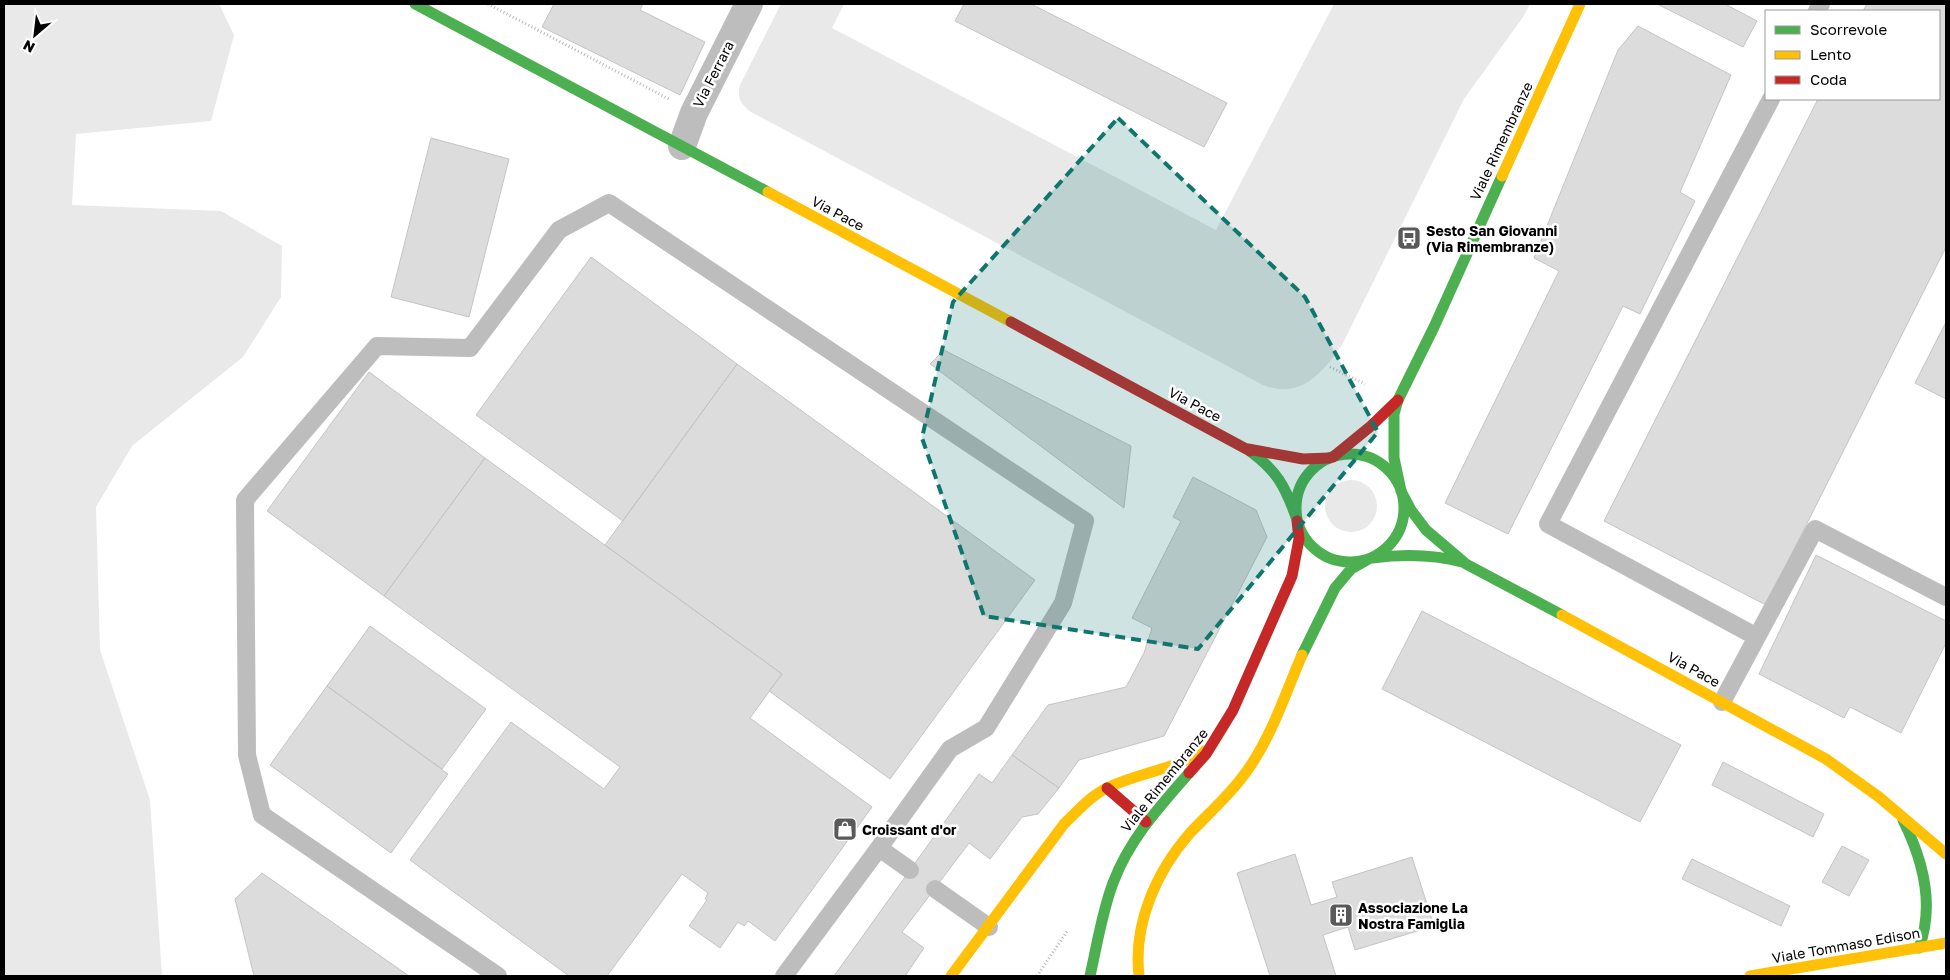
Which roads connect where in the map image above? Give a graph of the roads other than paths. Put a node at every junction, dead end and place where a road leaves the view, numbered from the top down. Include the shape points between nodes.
1 (418, 4) edge
2 (749, 4) edge
3 (1580, 4) edge
4 (1770, 100) edge
5 (682, 146) junction
6 (1398, 400) junction
7 (1247, 448) junction
8 (1331, 457) junction
9 (1401, 492) junction
10 (1296, 519) junction
11 (1370, 559) junction
12 (1466, 564) junction
13 (1946, 596) edge
14 (1757, 637) junction
15 (1722, 702) junction
16 (1215, 742) junction
17 (1107, 788) junction
18 (1900, 815) junction
19 (1146, 822) junction
20 (879, 848) junction
21 (1946, 854) edge
22 (910, 870) dead end
23 (935, 889) dead end
24 (989, 928) junction
25 (1946, 943) edge
26 (1919, 948) junction
27 (498, 976) edge
28 (784, 976) edge
29 (951, 976) edge
30 (1090, 976) edge
31 (1139, 976) edge
32 (1750, 976) edge

1 - 5 street, Via Pace
2 - 5 street, Via Ferrara via 694,113
3 - 6 street, Viale Rimembranze
4 - 14 lane via 1548,524
5 - 7 street, Via Pace
6 - 8 street, Viale Rimembranze
6 - 9 street, Viale Rimembranze via 1394,414 1394,451
7 - 8 street, Via Pace via 1303,459
7 - 10 street, Via Pace via 1281,481
8 - 9 street via 1355,454 1374,460 1390,471
8 - 10 street via 1313,468 1303,482 1296,497
9 - 11 street via 1404,512 1400,531 1389,546
9 - 12 street, Via Pace via 1426,530
10 - 11 street via 1306,541 1324,556 1345,562
10 - 16 street, Viale Rimembranze via 1299,539 1292,576 1233,710
11 - 12 street, Via Pace via 1409,555 1447,558
11 - 31 street via 1345,575 1327,602 1252,764 1180,846 1167,866 1139,931
12 - 15 street, Via Pace
13 - 14 lane via 1815,529
14 - 15 lane
15 - 18 street, Via Pace via 1826,759
16 - 17 street via 1186,761
16 - 19 street, Viale Rimembranze
17 - 19 street
17 - 24 street via 1064,824
18 - 21 street, Via Pace
18 - 26 street, Via Pace via 1916,848 1925,893 1926,927
19 - 30 street, Viale Rimembranze via 1113,882
20 - 22 lane
20 - 27 lane via 950,749 986,728 1063,604 1085,521 610,204 559,230 470,348 377,346 245,500 246,756 262,815
20 - 28 lane
23 - 24 lane
24 - 29 street
25 - 26 street, Viale Tommaso Edison
26 - 32 street, Viale Tommaso Edison

